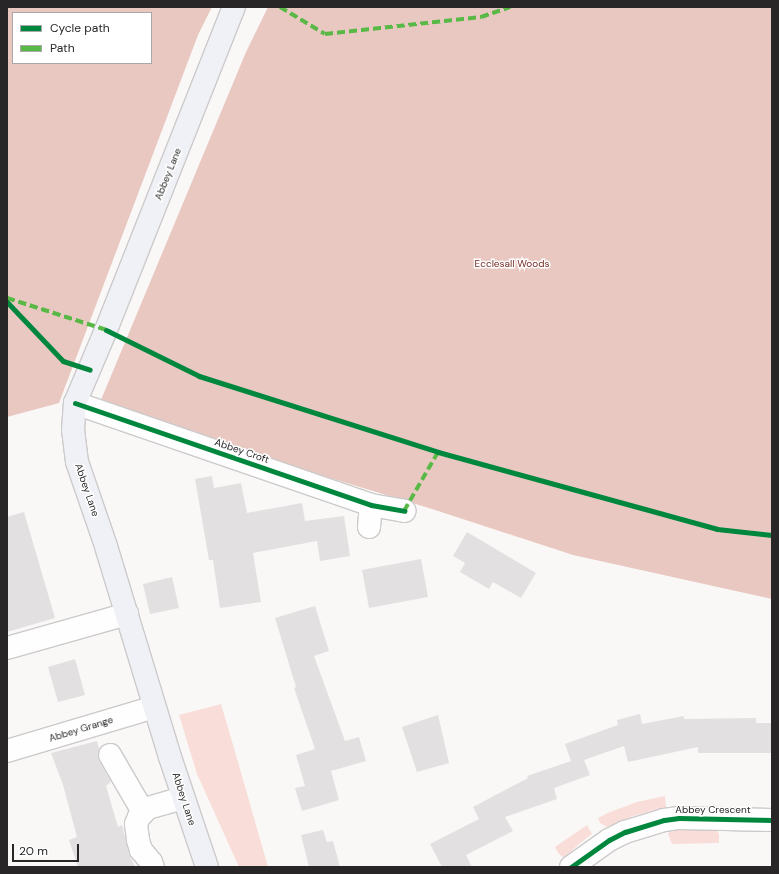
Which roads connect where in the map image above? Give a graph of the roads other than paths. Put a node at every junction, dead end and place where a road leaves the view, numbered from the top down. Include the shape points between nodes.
1 (234, 7) edge
2 (75, 403) junction
3 (371, 505) junction
4 (404, 511) dead end
5 (369, 527) dead end
6 (127, 614) junction
7 (7, 648) edge
8 (154, 707) junction
9 (7, 751) edge
10 (110, 755) dead end
11 (182, 798) junction
12 (143, 812) junction
13 (772, 820) edge
14 (153, 867) edge
15 (207, 867) edge
16 (571, 867) edge

1 - 2 main road, Abbey Lane
2 - 3 street, Abbey Croft
2 - 6 main road, Abbey Lane via 73,430 77,462
3 - 4 street, Abbey Croft
3 - 5 street
6 - 7 street
6 - 8 main road, Abbey Lane
8 - 9 street, Abbey Grange
8 - 11 main road, Abbey Lane
10 - 12 street
11 - 12 street via 148,808
11 - 15 main road, Abbey Lane
12 - 14 street via 136,824 136,833 142,850
13 - 16 street, Abbey Crescent via 664,820 609,840

